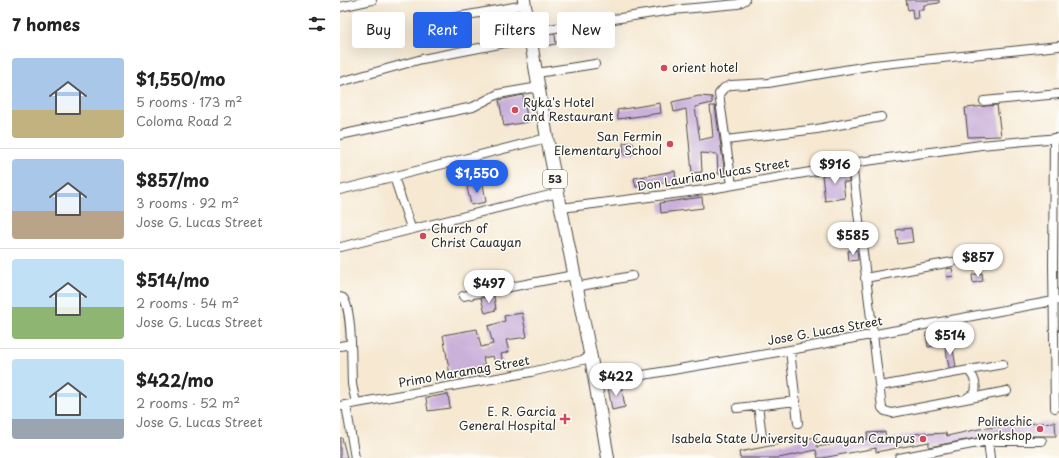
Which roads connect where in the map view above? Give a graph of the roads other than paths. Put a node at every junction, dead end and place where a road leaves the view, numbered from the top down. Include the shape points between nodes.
1 (372, 0) edge
2 (745, 0) edge
3 (524, 3) edge
4 (340, 7) edge
5 (472, 13) edge
6 (549, 32) edge
7 (1059, 46) edge
8 (480, 47) edge
9 (532, 48) edge
10 (595, 64) dead end
11 (537, 73) junction
12 (340, 82) edge
13 (539, 87) junction
14 (1059, 94) edge
15 (984, 101) dead end
16 (881, 117) dead end
17 (340, 135) edge
18 (547, 138) junction
19 (1056, 138) edge
20 (726, 140) junction
21 (852, 163) junction
22 (394, 177) junction
23 (732, 185) junction
24 (340, 190) edge
25 (558, 193) junction
26 (561, 208) junction
27 (411, 228) junction
28 (341, 247) dead end
29 (952, 262) dead end
30 (632, 276) dead end
31 (866, 278) junction
32 (575, 281) junction
33 (463, 296) dead end
34 (340, 297) edge
35 (1056, 300) edge
36 (873, 334) junction
37 (351, 344) junction
38 (340, 346) edge
39 (790, 350) junction
40 (591, 358) junction
41 (1003, 364) dead end
42 (970, 371) junction
43 (596, 383) junction
44 (880, 386) junction
45 (1007, 391) dead end
46 (967, 398) junction
47 (796, 401) junction
48 (356, 403) junction
49 (343, 405) edge
50 (758, 405) junction
51 (736, 408) dead end
52 (1055, 408) dead end
53 (798, 423) dead end
54 (762, 437) dead end
55 (988, 441) junction
56 (1042, 441) dead end
57 (355, 458) edge
58 (608, 458) edge
59 (899, 458) edge
60 (990, 458) edge

1 - 4 street
2 - 6 street via 738,4 672,10
3 - 5 street
7 - 20 street via 874,65 768,83 731,86 720,90 719,94
8 - 12 street
9 - 11 highway, 53
10 - 11 street
11 - 13 highway, 53
13 - 17 street via 498,94 473,107
13 - 18 highway, 53
14 - 15 street
16 - 20 street via 817,129
18 - 22 street
18 - 25 highway, 53
19 - 21 street, Don Lauriano Lucas Street via 981,145
19 - 35 street
20 - 23 street
21 - 23 street, Don Lauriano Lucas Street
21 - 31 street
22 - 24 street
22 - 27 street
23 - 26 street, Don Lauriano Lucas Street
25 - 26 highway, 53
25 - 27 street
26 - 32 highway, 53
27 - 28 street
29 - 31 street
30 - 32 street
31 - 36 street
32 - 33 street
32 - 40 highway, 53
34 - 37 street via 346,305
35 - 36 street, Jose G. Lucas Street
35 - 52 street
36 - 39 street, Jose G. Lucas Street
36 - 44 street
37 - 38 street
37 - 48 street via 352,385
39 - 43 street, Jose G. Lucas Street
39 - 47 street
40 - 43 highway, 53
40 - 48 street, Primo Maramag Street via 531,372
41 - 42 street
42 - 44 street
42 - 46 street via 975,378 976,388
43 - 58 highway, 53
44 - 46 street via 882,408 888,413
45 - 46 street
47 - 50 street
47 - 53 street
48 - 49 street, Primo Maramag Street
49 - 57 street
50 - 51 street
50 - 54 street
55 - 56 street
55 - 59 street
55 - 60 street

